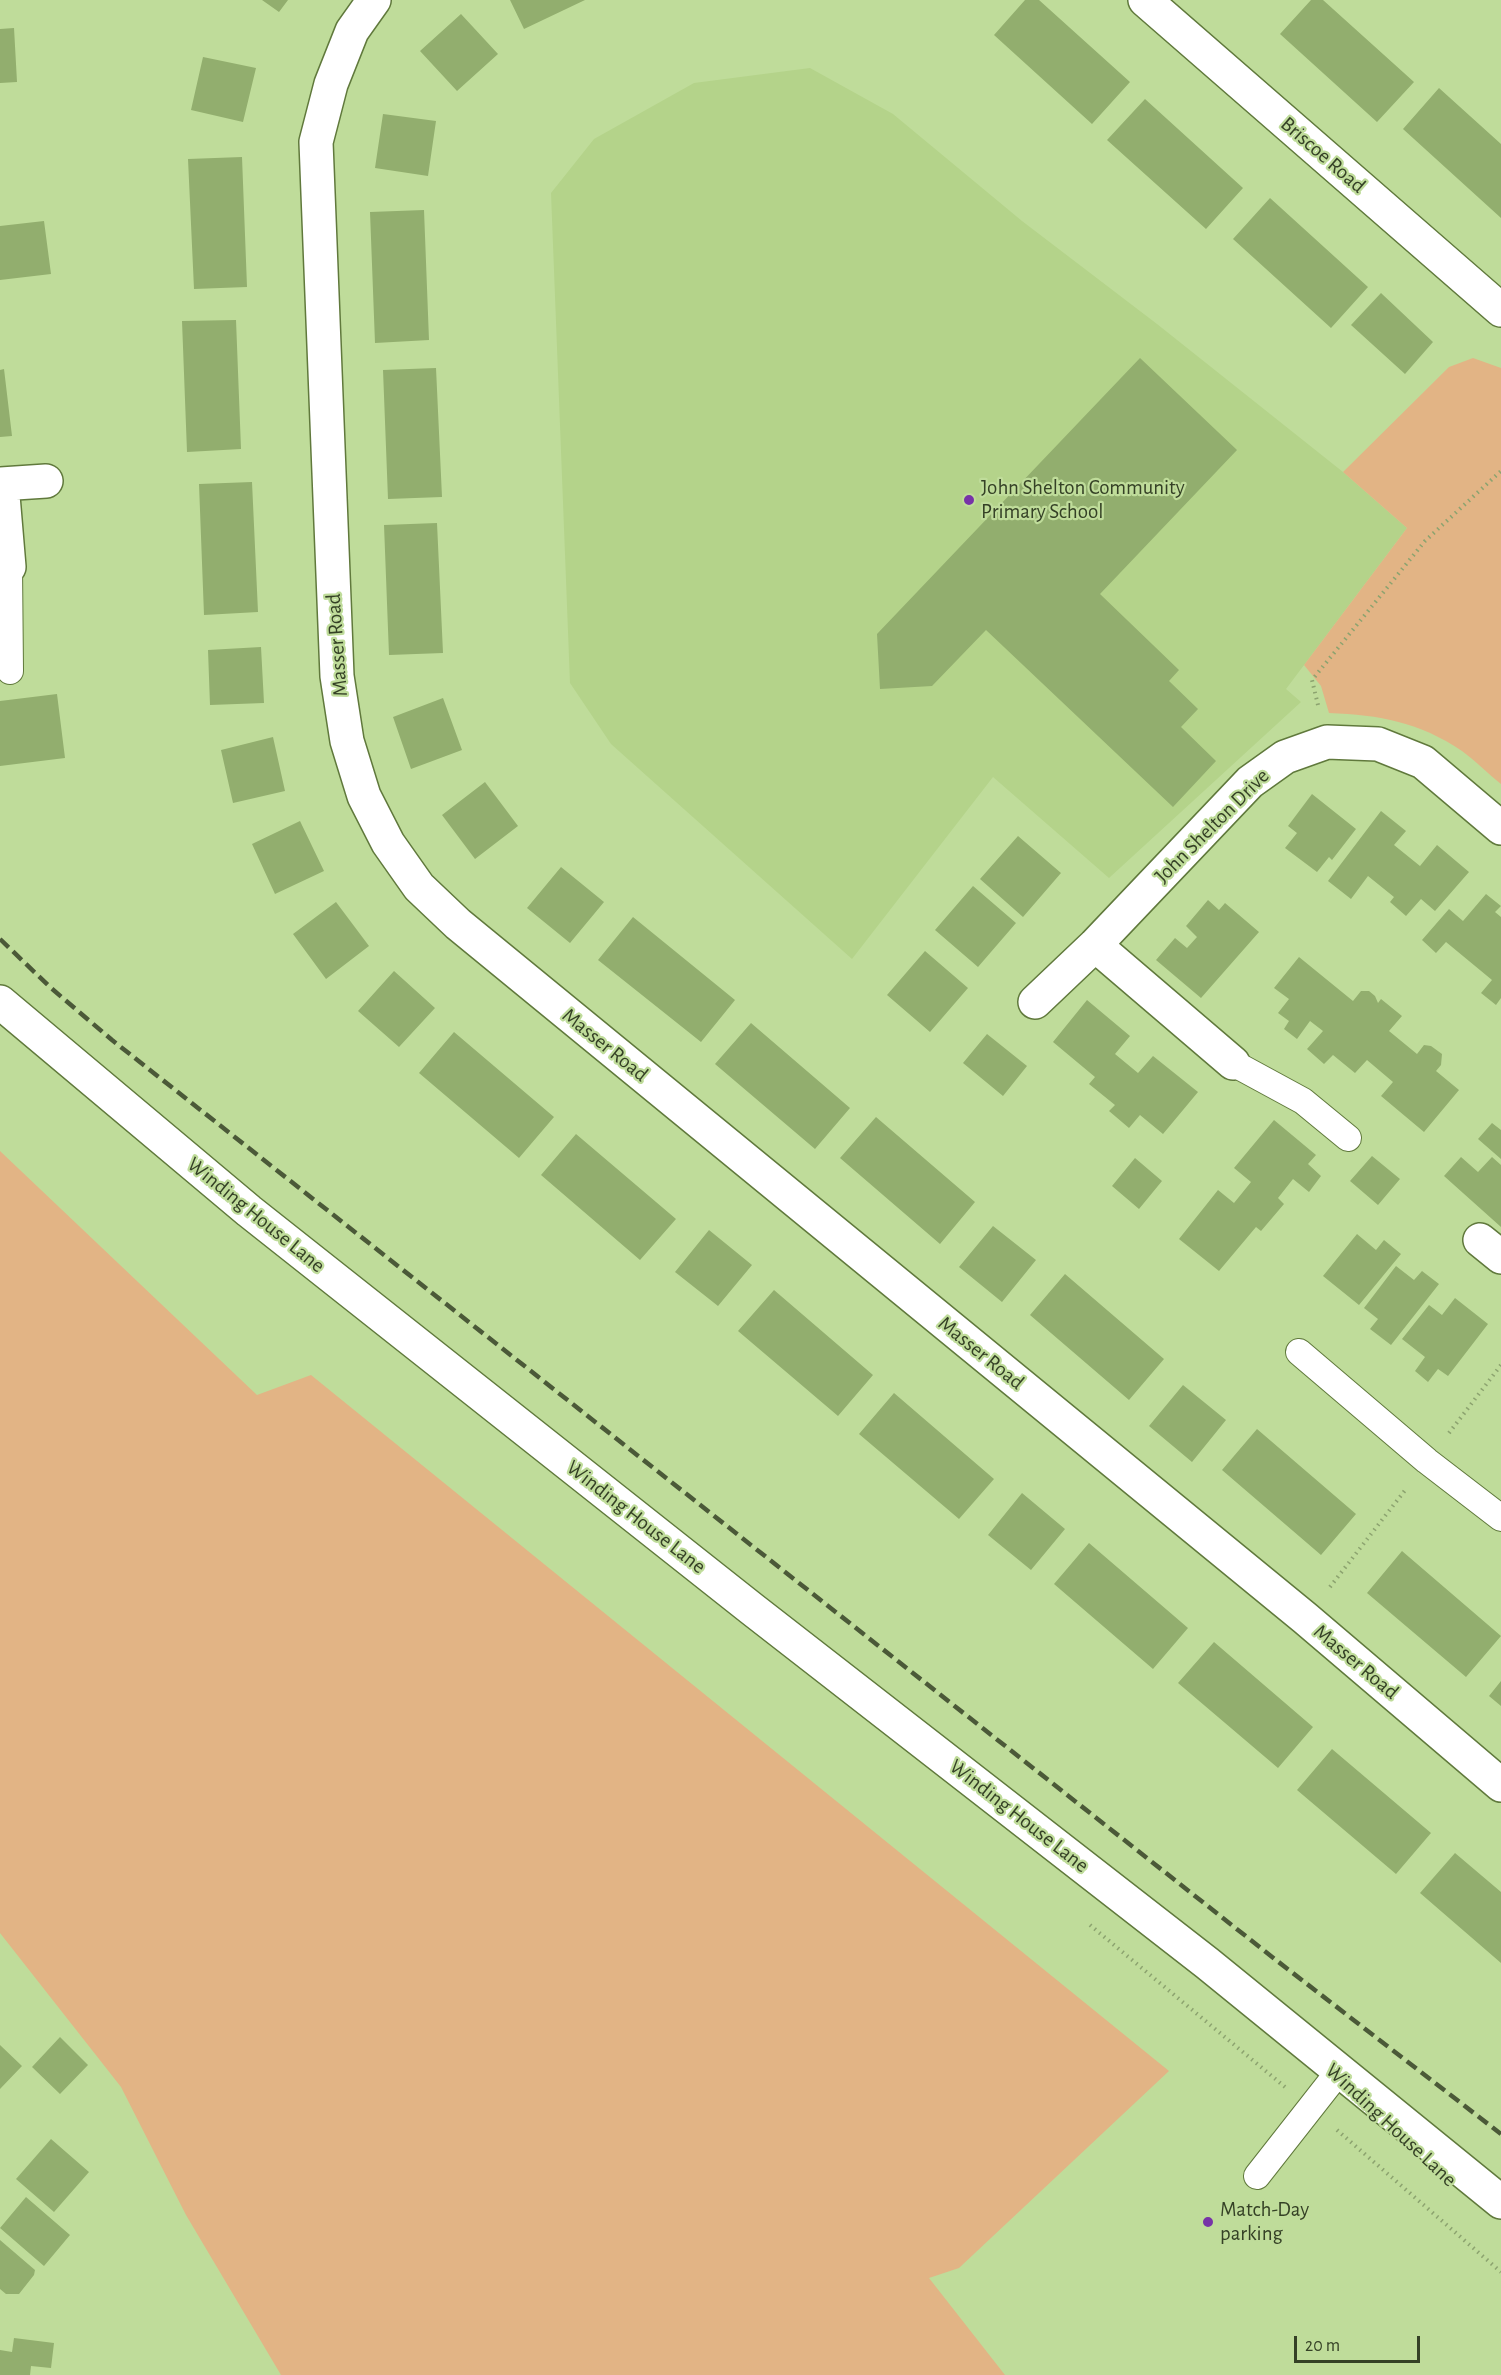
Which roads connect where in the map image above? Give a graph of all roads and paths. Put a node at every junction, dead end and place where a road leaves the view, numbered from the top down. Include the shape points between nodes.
1 (374, 0) edge
2 (1145, 0) edge
3 (1501, 310) edge
4 (1501, 471) edge
5 (46, 481) dead end
6 (1, 484) edge
7 (9, 567) joint
8 (10, 671) dead end
9 (1327, 742) junction
10 (1501, 828) edge
11 (1095, 945) junction
12 (0, 1002) edge
13 (1035, 1002) dead end
14 (1233, 1063) joint
15 (1348, 1138) dead end
16 (1299, 1352) dead end
17 (1501, 1365) edge
18 (1427, 1461) junction
19 (1501, 1518) edge
20 (1305, 1618) junction
21 (1501, 1785) edge
22 (1281, 2021) junction
23 (1338, 2074) junction
24 (1257, 2176) dead end
25 (1501, 2202) edge
26 (1501, 2228) edge

1 - 20 street, Masser Road via 352,31 331,84 316,142 337,676 347,741 364,796 388,843 419,886 458,924
2 - 3 street, Briscoe Road
4 - 9 path via 1425,541 1312,680
5 - 6 street
6 - 7 street
7 - 8 lane
9 - 10 street, John Shelton Drive via 1378,744 1423,762
9 - 11 street, John Shelton Drive via 1285,757 1250,782
11 - 13 street, John Shelton Drive
11 - 14 street
12 - 22 street, Winding House Lane via 249,1211
14 - 15 lane via 1303,1101
16 - 18 lane
17 - 18 path
18 - 19 lane
18 - 20 path
20 - 21 street, Masser Road
22 - 23 street, Winding House Lane
22 - 25 street, Winding House Lane
23 - 24 lane
23 - 26 street, Winding House Lane

